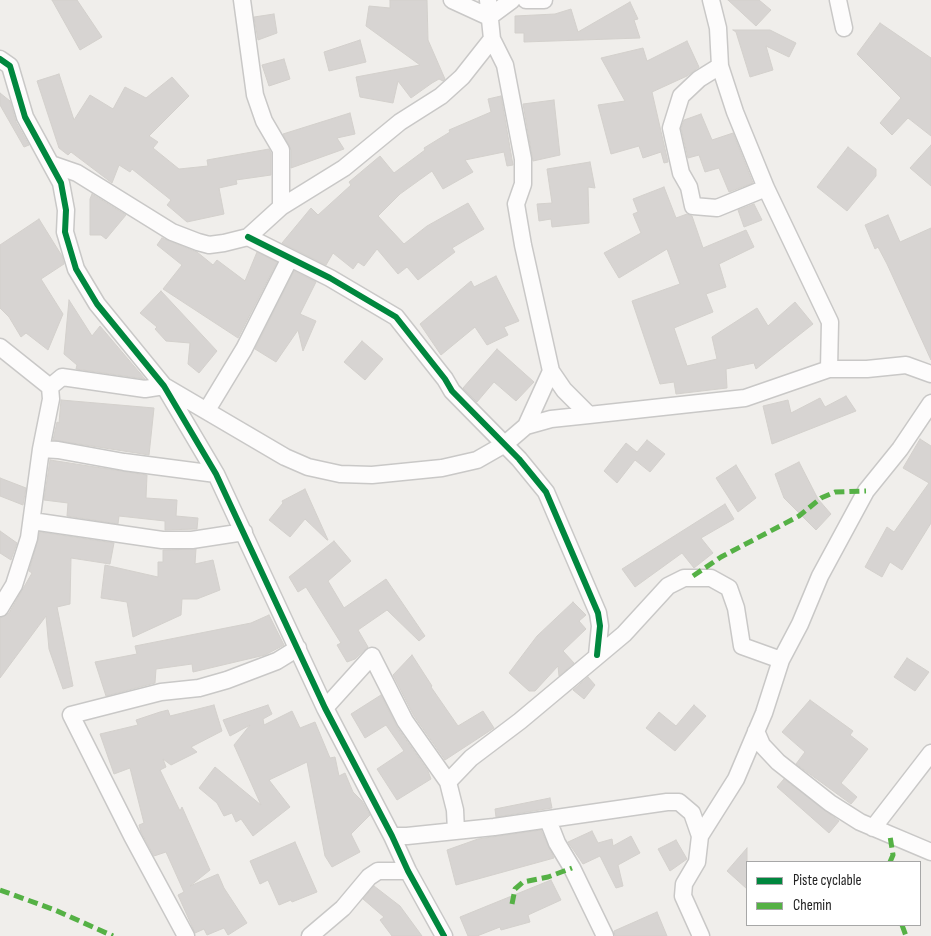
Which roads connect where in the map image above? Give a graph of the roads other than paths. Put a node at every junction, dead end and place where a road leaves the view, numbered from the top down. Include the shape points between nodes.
1 (242, 0) edge
2 (452, 0) edge
3 (488, 0) edge
4 (512, 0) edge
5 (526, 0) edge
6 (544, 0) edge
7 (711, 0) edge
8 (838, 0) edge
9 (489, 17) junction
10 (844, 28) dead end
11 (492, 39) junction
12 (0, 48) edge
13 (5, 63) edge
14 (720, 66) junction
15 (51, 164) junction
16 (766, 188) junction
17 (281, 207) junction
18 (248, 237) junction
19 (290, 258) junction
20 (0, 347) edge
21 (829, 369) junction
22 (550, 371) junction
23 (931, 374) edge
24 (164, 386) junction
25 (50, 387) junction
26 (931, 403) edge
27 (207, 410) junction
28 (589, 415) junction
29 (526, 426) junction
30 (505, 444) junction
31 (41, 450) junction
32 (216, 474) junction
33 (32, 520) junction
34 (244, 532) junction
35 (0, 608) edge
36 (598, 613) junction
37 (624, 634) junction
38 (298, 648) junction
39 (597, 655) junction
40 (781, 660) junction
41 (325, 708) junction
42 (756, 731) junction
43 (931, 753) edge
44 (448, 782) junction
45 (548, 820) junction
46 (873, 828) junction
47 (456, 831) junction
48 (392, 836) junction
49 (700, 836) junction
50 (931, 852) edge
51 (408, 871) junction
52 (186, 936) edge
53 (310, 936) edge
54 (444, 936) edge
55 (605, 936) edge
56 (701, 936) edge

1 - 17 street via 255,96 264,121 281,150
2 - 9 street
3 - 9 street
4 - 9 street
5 - 6 street
7 - 14 street via 718,28
8 - 10 street
9 - 11 street
11 - 17 street via 462,77 441,96 400,122 344,168
11 - 22 street via 505,65 523,159 523,184 516,204
12 - 13 street
13 - 15 street via 25,117
14 - 16 street
14 - 16 street via 681,96 671,128 681,173 694,206 717,208
15 - 18 street via 77,173 172,232 190,239 209,245
15 - 24 street via 64,194 65,232 76,269 97,304
16 - 21 street via 830,322
17 - 18 street
18 - 19 street
19 - 27 street via 244,349
19 - 30 street via 396,317 452,391
20 - 25 street
21 - 23 street via 906,365
21 - 28 street via 745,398
22 - 28 street
22 - 29 street
24 - 25 street via 145,389 62,377
24 - 27 street
24 - 32 street
25 - 31 street via 51,399
26 - 40 street via 866,491 820,576
27 - 30 street via 286,457 308,467 340,474 372,475 442,468 477,460
28 - 29 street via 551,419
29 - 30 street
30 - 36 street via 546,492
31 - 32 street
31 - 33 street
32 - 34 street
33 - 34 street via 162,540 210,538
33 - 35 street via 14,585
34 - 38 street
36 - 37 street
36 - 39 street
37 - 39 street
37 - 40 street via 668,586 684,578 711,578 729,588 742,646
38 - 41 street
38 - 52 street via 277,661 227,680 199,688 161,692 72,716 127,828
39 - 44 street via 471,758
40 - 42 street
41 - 44 street via 372,656 404,721
41 - 48 street
42 - 46 street via 762,745 778,762 830,802
42 - 49 street via 736,779
43 - 46 street
44 - 47 street
45 - 47 street
45 - 49 street via 679,802 692,813
45 - 55 street
46 - 50 street
47 - 48 street
48 - 51 street
49 - 56 street via 697,862 684,884 683,896
51 - 53 street via 378,871 369,877 344,908
51 - 54 street

